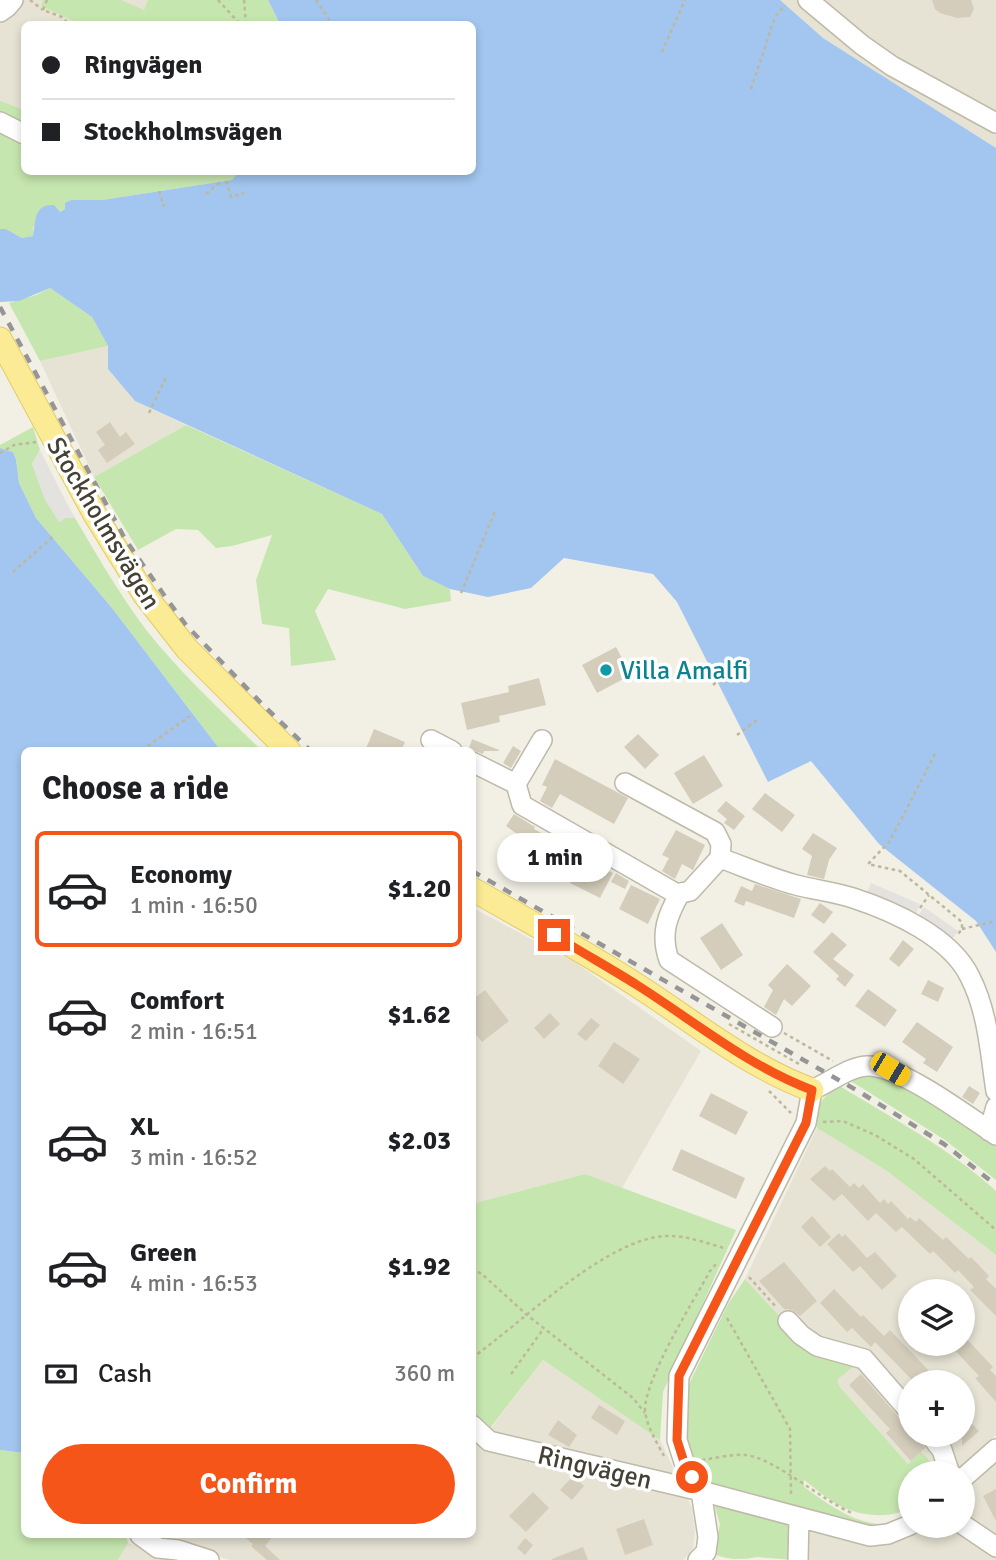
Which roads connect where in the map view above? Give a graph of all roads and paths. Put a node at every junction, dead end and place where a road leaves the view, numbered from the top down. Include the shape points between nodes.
1 (13, 0) edge
2 (30, 0) edge
3 (47, 0) edge
4 (218, 0) edge
5 (244, 0) edge
6 (316, 0) edge
7 (685, 0) edge
8 (808, 0) edge
9 (785, 5) dead end
10 (43, 10) junction
11 (0, 12) edge
12 (66, 21) edge
13 (237, 21) edge
14 (246, 21) edge
15 (330, 21) edge
16 (662, 52) dead end
17 (751, 89) dead end
18 (0, 122) edge
19 (996, 123) edge
20 (21, 132) edge
21 (226, 181) dead end
22 (220, 182) dead end
23 (159, 191) dead end
24 (244, 193) dead end
25 (206, 194) dead end
26 (164, 207) dead end
27 (0, 339) edge
28 (166, 377) dead end
29 (149, 413) dead end
30 (41, 442) dead end
31 (0, 453) edge
32 (496, 509) dead end
33 (55, 535) dead end
34 (13, 572) dead end
35 (461, 593) dead end
36 (723, 677) dead end
37 (713, 685) dead end
38 (190, 716) dead end
39 (760, 718) dead end
40 (737, 735) dead end
41 (431, 740) dead end
42 (542, 740) dead end
43 (146, 747) edge
44 (285, 747) edge
45 (444, 747) edge
46 (934, 754) dead end
47 (476, 764) edge
48 (625, 783) dead end
49 (516, 784) junction
50 (720, 858) junction
51 (476, 891) edge
52 (680, 893) junction
53 (996, 922) edge
54 (962, 929) junction
55 (948, 949) junction
56 (990, 1008) edge
57 (724, 1022) dead end
58 (772, 1027) joint
59 (841, 1066) dead end
60 (806, 1068) dead end
61 (812, 1090) junction
62 (996, 1091) edge
63 (786, 1106) dead end
64 (996, 1107) edge
65 (806, 1123) junction
66 (992, 1133) edge
67 (996, 1230) edge
68 (730, 1249) dead end
69 (476, 1271) edge
70 (749, 1277) dead end
71 (717, 1299) junction
72 (527, 1315) junction
73 (788, 1321) joint
74 (544, 1328) junction
75 (476, 1354) edge
76 (511, 1374) dead end
77 (898, 1398) edge
78 (645, 1413) dead end
79 (476, 1429) edge
80 (996, 1449) edge
81 (692, 1461) dead end
82 (975, 1468) edge
83 (792, 1477) junction
84 (701, 1491) junction
85 (851, 1513) dead end
86 (795, 1516) junction
87 (898, 1530) edge
88 (975, 1533) edge
89 (144, 1538) edge
90 (165, 1538) edge
91 (996, 1547) edge
92 (178, 1550) junction
93 (209, 1560) edge
94 (698, 1560) edge
95 (798, 1560) edge

1 - 11 street
2 - 10 path
3 - 10 path
4 - 13 path
5 - 14 path
6 - 15 path
7 - 16 path
8 - 19 street via 892,66
9 - 17 path via 775,17
10 - 12 path
18 - 20 street
21 - 24 path via 231,197
22 - 25 path
23 - 26 path
27 - 44 main road, Stockholmsvägen via 94,513 144,594 187,649
28 - 29 path
30 - 31 path via 23,442
32 - 35 path
33 - 34 path
36 - 37 path
38 - 43 path
39 - 40 path
41 - 45 street
42 - 49 street
46 - 54 path via 890,841 868,864 900,871 962,922
47 - 49 street
48 - 50 street via 715,832 721,844
49 - 52 street via 522,805
50 - 52 street via 690,891
50 - 55 street via 883,910 922,928
51 - 61 main road via 637,985 714,1038
52 - 58 street via 665,928 669,960
53 - 54 path
54 - 55 path
55 - 56 street
56 - 62 street
57 - 60 path
58 - 59 path
61 - 65 street, Ringvägen
61 - 66 street via 866,1066 890,1069
63 - 65 path
64 - 66 street
65 - 67 path via 843,1121 875,1135 914,1159
65 - 71 street, Ringvägen
68 - 72 path via 666,1236 641,1242 603,1260
69 - 72 path
70 - 73 path
71 - 83 path via 785,1418
71 - 84 street, Ringvägen via 679,1376 677,1399 677,1440
72 - 74 path
72 - 75 path
73 - 77 street via 817,1346 864,1359
74 - 76 path
74 - 78 path via 633,1398
79 - 84 street, Ringvägen via 489,1441
80 - 82 street
81 - 83 path via 746,1455
83 - 85 path
83 - 86 path
84 - 86 street
84 - 94 street, Ringvägen via 708,1537 706,1552
86 - 87 street via 870,1536
86 - 95 street
88 - 91 street
89 - 92 street via 158,1548
90 - 92 street
92 - 93 street

